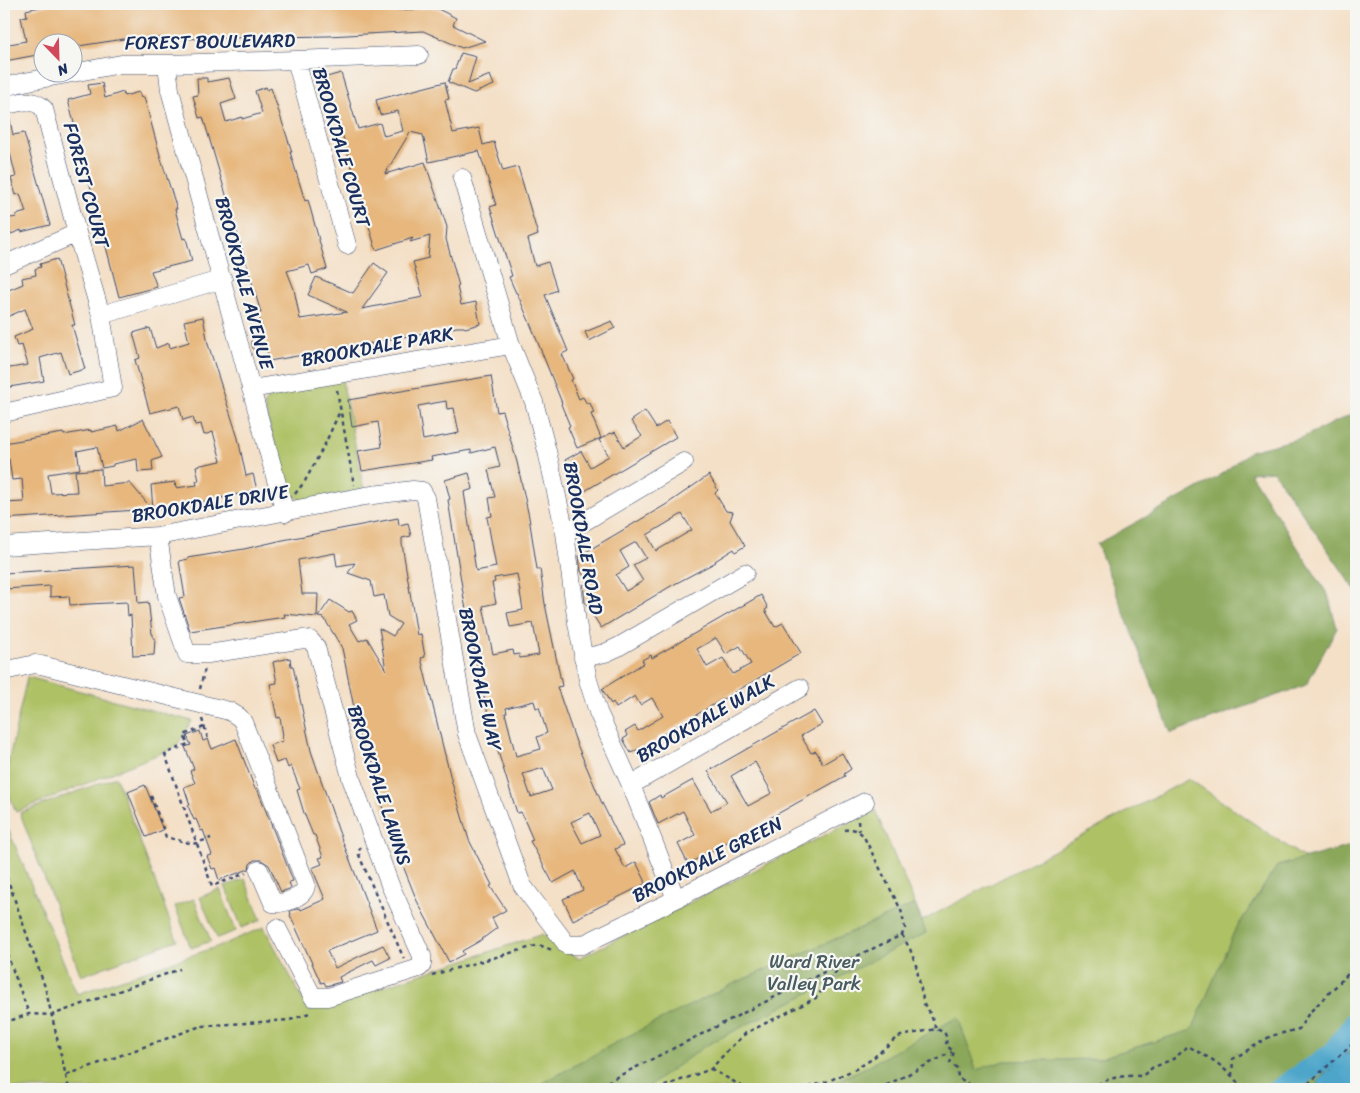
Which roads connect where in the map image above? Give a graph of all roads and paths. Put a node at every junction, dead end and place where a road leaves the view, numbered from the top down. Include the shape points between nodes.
1 (419, 55) dead end
2 (296, 60) junction
3 (167, 64) junction
4 (4, 87) edge
5 (4, 106) edge
6 (462, 178) dead end
7 (77, 233) junction
8 (347, 245) dead end
9 (4, 265) edge
10 (223, 279) junction
11 (101, 314) junction
12 (511, 345) junction
13 (342, 374) junction
14 (251, 389) junction
15 (340, 410) junction
16 (4, 413) edge
17 (684, 462) dead end
18 (291, 487) dead end
19 (347, 489) dead end
20 (422, 491) joint
21 (298, 492) junction
22 (303, 495) dead end
23 (284, 508) junction
24 (565, 533) junction
25 (158, 536) junction
26 (4, 546) edge
27 (744, 573) dead end
28 (4, 625) edge
29 (4, 629) edge
30 (583, 658) junction
31 (4, 671) edge
32 (800, 688) dead end
33 (204, 727) dead end
34 (631, 785) junction
35 (151, 796) dead end
36 (864, 802) dead end
37 (843, 830) dead end
38 (210, 838) dead end
39 (363, 842) dead end
40 (196, 843) junction
41 (4, 869) edge
42 (254, 871) joint
43 (12, 892) junction
44 (4, 895) edge
45 (676, 899) junction
46 (277, 928) dead end
47 (902, 935) junction
48 (567, 945) joint
49 (4, 946) edge
50 (844, 962) junction
51 (400, 964) dead end
52 (1356, 966) edge
53 (180, 969) dead end
54 (29, 1014) junction
55 (52, 1015) junction
56 (4, 1022) edge
57 (936, 1029) junction
58 (1356, 1041) edge
59 (954, 1052) junction
60 (711, 1069) junction
61 (1232, 1076) junction
62 (69, 1089) edge
63 (593, 1089) edge
64 (657, 1089) edge
65 (747, 1089) edge
66 (801, 1089) edge
67 (879, 1089) edge
68 (972, 1089) edge
69 (1091, 1089) edge
70 (1243, 1089) edge
71 (1304, 1089) edge

1 - 2 street, FOREST BOULEVARD
2 - 3 street, FOREST BOULEVARD
2 - 8 street, BROOKDALE COURT
3 - 4 street, FOREST BOULEVARD via 121,64
3 - 10 street, BROOKDALE AVENUE via 170,90
5 - 7 street, FOREST COURT via 30,101 44,109
6 - 12 street, BROOKDALE ROAD
7 - 9 street
7 - 11 street, FOREST COURT
10 - 11 street
10 - 14 street, BROOKDALE AVENUE
11 - 16 street, FOREST COURT via 113,388
12 - 13 street, BROOKDALE PARK
12 - 24 street, BROOKDALE ROAD via 534,402
13 - 14 street, BROOKDALE PARK
13 - 15 path via 337,388
14 - 23 street, BROOKDALE AVENUE
15 - 19 path via 354,488
15 - 21 path
17 - 24 street
18 - 21 path
20 - 23 street, BROOKDALE DRIVE
20 - 48 street, BROOKDALE WAY via 426,498 466,734 522,885
21 - 22 path
21 - 23 path
23 - 25 street, BROOKDALE DRIVE
24 - 30 street, BROOKDALE ROAD
25 - 26 street, BROOKDALE DRIVE
25 - 46 street, BROOKDALE LAWNS via 167,596 187,654 208,654 304,639 316,647 352,781 390,885 422,956 422,965 328,997 313,997
27 - 30 street via 618,647
28 - 29 path
30 - 34 street, BROOKDALE ROAD via 598,712
31 - 42 street via 42,665 239,716 306,884 305,891 273,903
32 - 34 street, BROOKDALE WALK
33 - 40 path via 184,735 188,744 165,754
34 - 45 street, BROOKDALE ROAD
35 - 40 path via 166,837
36 - 45 street, BROOKDALE GREEN
37 - 47 path via 859,831 864,837 902,910 905,928
38 - 40 path
39 - 51 path via 358,852 403,955
40 - 42 path via 212,886
41 - 43 path
43 - 44 path
43 - 55 path
45 - 48 street, BROOKDALE GREEN via 582,945
47 - 50 path
47 - 57 path via 916,965 924,1004
49 - 54 path
50 - 60 path via 816,998 746,1033
50 - 63 path
52 - 61 path via 1309,1013 1299,1029 1271,1036 1233,1059
53 - 55 path
54 - 55 path
54 - 56 path
55 - 62 path
57 - 59 path via 944,1032 946,1045
57 - 66 path via 895,1039 858,1068
58 - 71 path
59 - 67 path
59 - 68 path via 950,1063 957,1068 958,1078
60 - 64 path
60 - 65 path
61 - 69 path via 1188,1046 1175,1058 1142,1076 1123,1075
61 - 70 path

